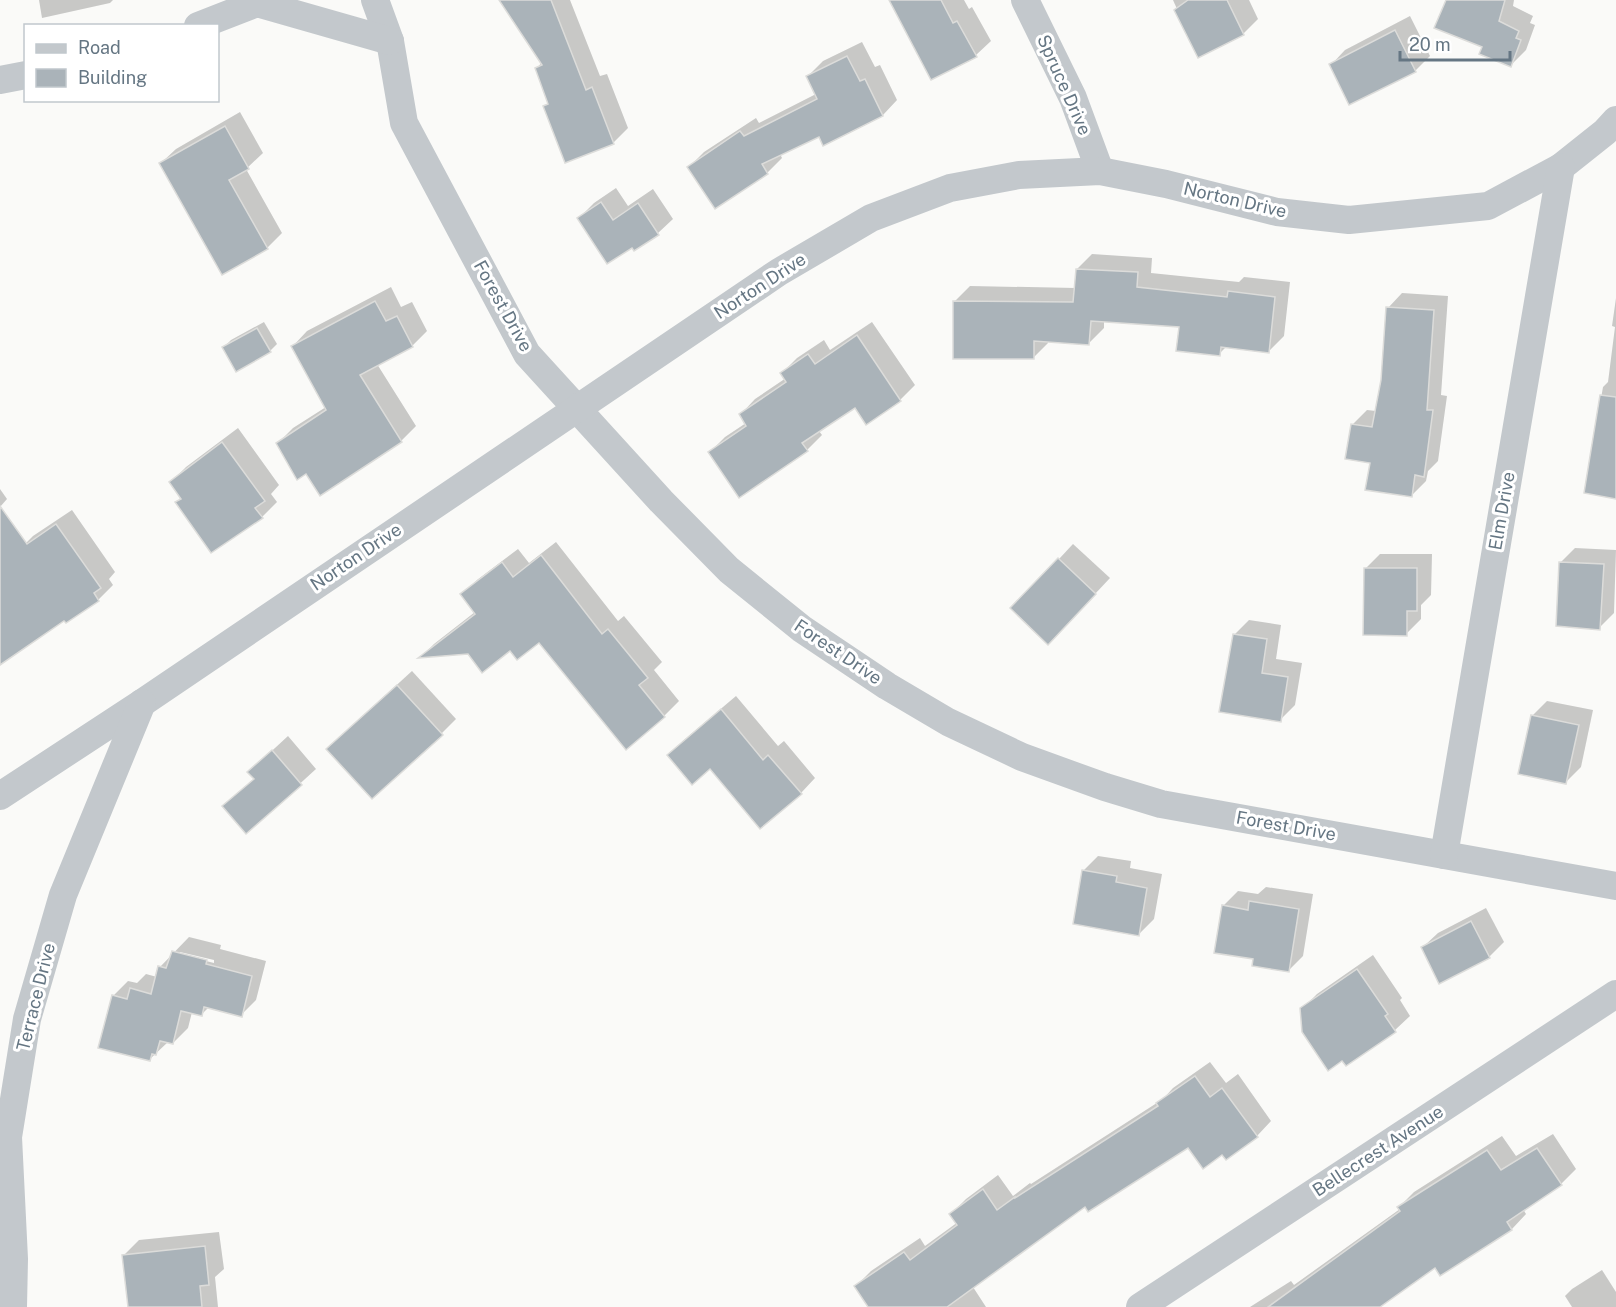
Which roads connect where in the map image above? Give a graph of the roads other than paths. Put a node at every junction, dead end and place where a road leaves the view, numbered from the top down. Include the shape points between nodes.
1 (375, 0) edge
2 (1025, 0) edge
3 (257, 2) edge
4 (203, 24) edge
5 (390, 41) junction
6 (24, 75) edge
7 (0, 80) edge
8 (1616, 120) edge
9 (1560, 167) junction
10 (1100, 171) junction
11 (576, 408) junction
12 (142, 703) junction
13 (0, 796) edge
14 (1444, 855) junction
15 (1616, 886) edge
16 (1616, 994) edge
17 (13, 1307) edge
18 (1140, 1307) edge

1 - 5 street, Forest Drive
2 - 10 street, Spruce Drive via 1073,98
3 - 4 street
3 - 5 street
5 - 11 street, Forest Drive via 404,123 527,354
6 - 7 street
8 - 9 street, Norton Drive
9 - 10 street, Norton Drive via 1488,206 1349,220 1277,212
9 - 14 street, Elm Drive
10 - 11 street, Norton Drive via 1019,175 950,188 871,219 778,272
11 - 12 street, Norton Drive
11 - 14 street, Forest Drive via 729,570 802,629 948,722 1022,757 1161,804
12 - 13 street, Norton Drive
12 - 17 street, Terrace Drive via 63,895 27,1019 8,1137
14 - 15 street, Forest Drive
16 - 18 street, Bellecrest Avenue

